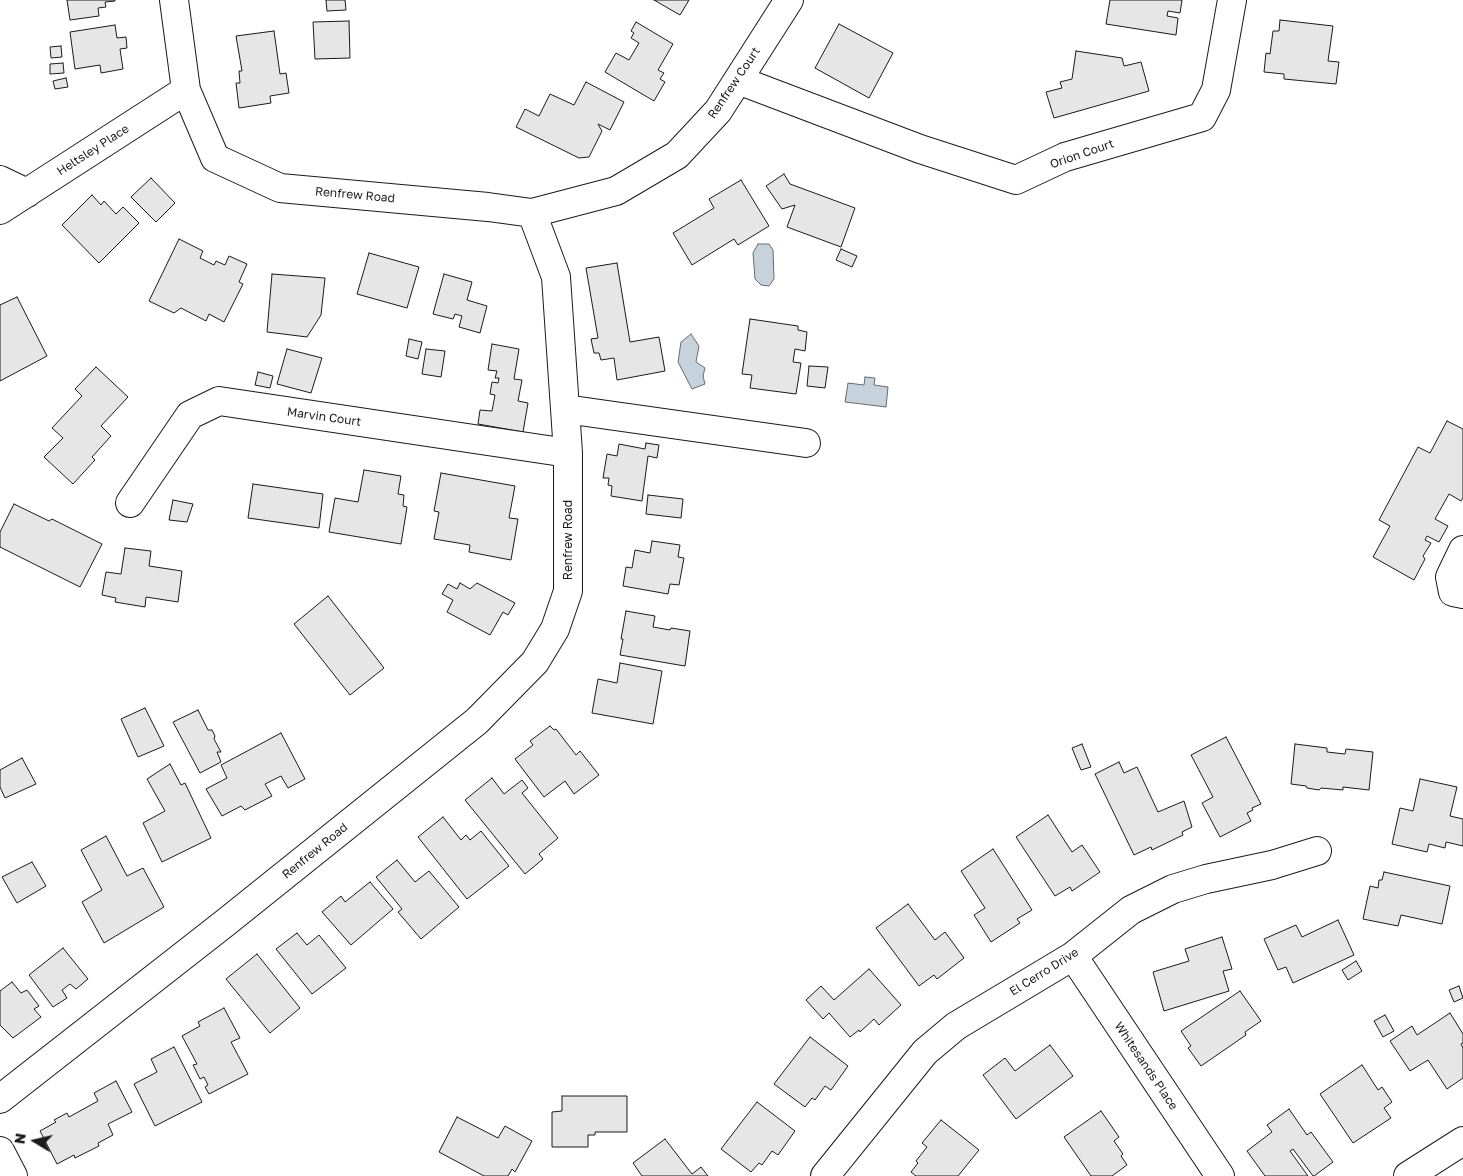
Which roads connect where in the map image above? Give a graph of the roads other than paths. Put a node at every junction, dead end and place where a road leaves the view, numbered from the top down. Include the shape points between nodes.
1 (174, 0) edge
2 (789, 0) edge
3 (1232, 0) edge
4 (738, 80) junction
5 (186, 90) junction
6 (0, 180) edge
7 (27, 193) junction
8 (0, 210) edge
9 (532, 213) junction
10 (565, 409) junction
11 (806, 443) dead end
12 (568, 453) junction
13 (130, 503) dead end
14 (1463, 550) edge
15 (1463, 594) edge
16 (1317, 851) dead end
17 (1073, 956) junction
18 (0, 1099) edge
19 (1463, 1141) edge
20 (0, 1151) edge
21 (13, 1176) edge
22 (825, 1176) edge
23 (1220, 1176) edge
24 (1408, 1176) edge

1 - 5 street, Renfrew Road
2 - 4 street, Renfrew Court
3 - 4 street, Orion Court via 1216,90 1202,117 1065,157 1016,180 920,149
4 - 9 street, Renfrew Court via 718,112 676,155 616,191
5 - 7 street, Heltsley Place
5 - 9 street, Renfrew Road via 215,158 280,188
6 - 7 street
7 - 8 street, Heltsley Place
9 - 10 street, Renfrew Road via 556,277
10 - 11 street
10 - 12 street, Renfrew Road
12 - 13 street, Marvin Court via 219,401 190,415
12 - 18 street, Renfrew Road via 568,591 555,629 535,662 477,721
14 - 15 street via 1450,577 1453,592
16 - 17 street, El Cerro Drive via 1173,889 1131,910
17 - 22 street, El Cerro Drive via 956,1026 925,1052
17 - 23 street, Whitesands Place
19 - 24 street
20 - 21 street

